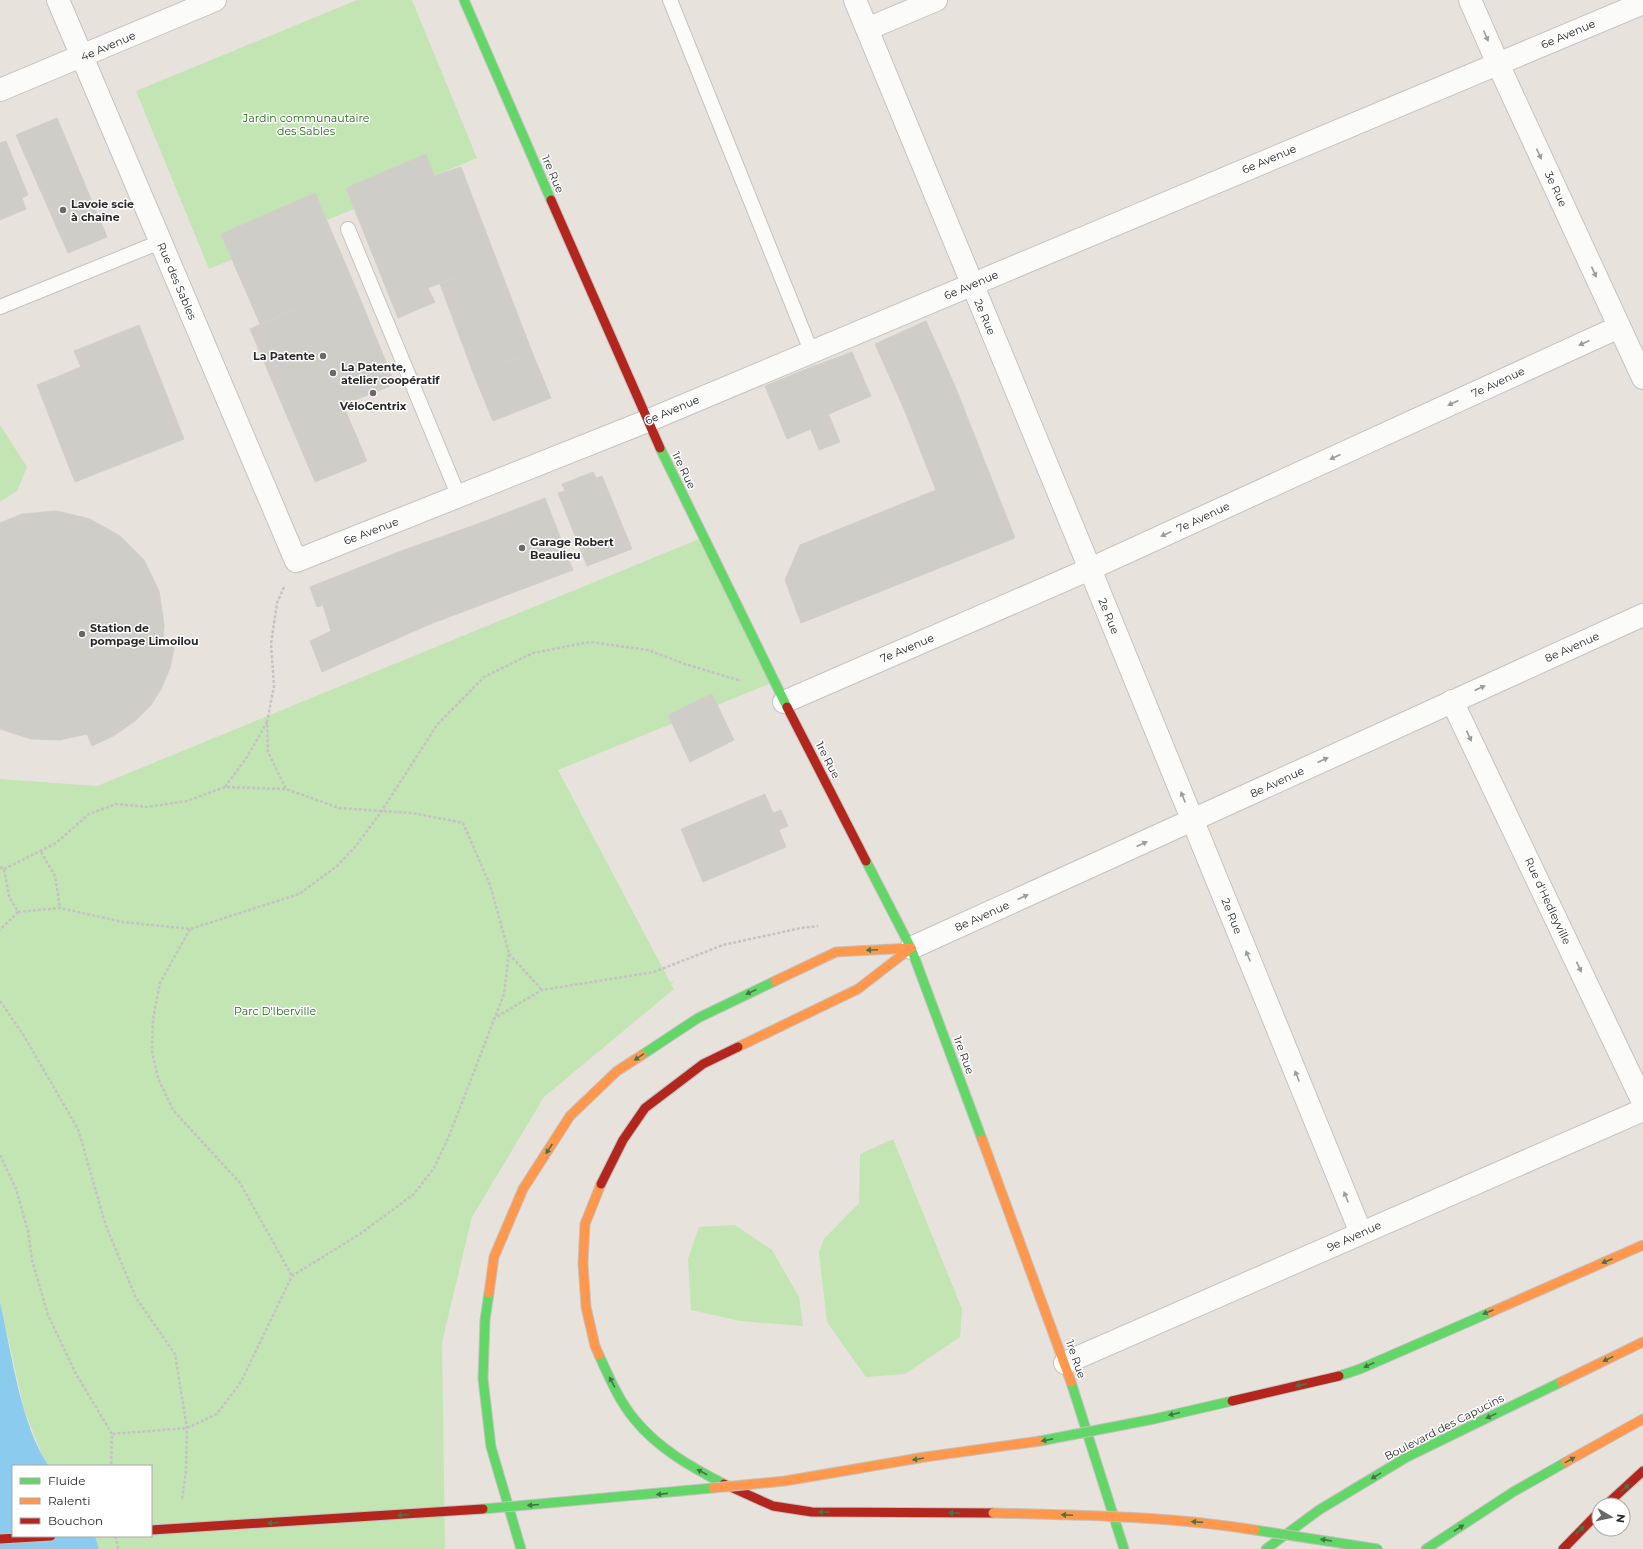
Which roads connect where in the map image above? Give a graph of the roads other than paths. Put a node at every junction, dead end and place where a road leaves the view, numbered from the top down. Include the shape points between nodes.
1 (58, 0) edge
2 (215, 0) edge
3 (464, 0) edge
4 (670, 0) edge
5 (855, 0) edge
6 (936, 0) edge
7 (1470, 0) edge
8 (1643, 2) edge
9 (867, 29) junction
10 (82, 57) junction
11 (1498, 64) junction
12 (0, 90) edge
13 (348, 228) dead end
14 (160, 242) junction
15 (971, 284) junction
16 (0, 308) edge
17 (1619, 327) junction
18 (811, 352) junction
19 (1643, 378) edge
20 (646, 420) junction
21 (459, 497) junction
22 (296, 561) joint
23 (1090, 569) junction
24 (1643, 616) edge
25 (1452, 701) junction
26 (784, 702) junction
27 (1193, 820) junction
28 (911, 948) junction
29 (1643, 1102) edge
30 (1643, 1110) edge
31 (1361, 1233) junction
32 (1643, 1245) edge
33 (1643, 1342) edge
34 (1065, 1363) junction
35 (1643, 1420) edge
36 (1643, 1471) edge
37 (1615, 1497) edge
38 (1591, 1520) edge
39 (152, 1530) edge
40 (34, 1537) edge
41 (0, 1539) edge
42 (520, 1549) edge
43 (1124, 1549) edge
44 (1266, 1549) edge
45 (1378, 1549) edge
46 (1426, 1549) edge
47 (1563, 1549) edge

1 - 10 street, Rue des Sables
2 - 10 street, 4e Avenue
3 - 20 main road, 1re Rue
4 - 18 lane
5 - 9 street, 2e Rue
6 - 9 street
7 -> 11 street, 3e Rue
8 - 11 street, 6e Avenue
9 - 15 street, 2e Rue
10 - 12 street, 4e Avenue
10 - 14 street, Rue des Sables
11 - 15 street, 6e Avenue
11 -> 17 street, 3e Rue
13 - 21 lane
14 - 16 lane
14 - 22 street, Rue des Sables
15 - 18 street, 6e Avenue
15 - 23 street, 2e Rue
17 - 19 street, 3e Rue
17 -> 23 street, 7e Avenue
18 - 20 street, 6e Avenue
20 - 21 street, 6e Avenue
20 - 26 main road, 1re Rue
21 - 22 street, 6e Avenue
23 - 26 street, 7e Avenue
27 -> 23 street, 2e Rue
25 -> 24 street, 8e Avenue
27 -> 25 street, 8e Avenue
25 -> 29 street, Rue d'Hedleyville
26 - 28 main road, 1re Rue
28 -> 27 street, 8e Avenue
31 -> 27 street, 2e Rue
28 - 34 main road, 1re Rue
28 -> 42 main road via 836,952 698,1018 617,1071 570,1116 523,1189 494,1257 485,1320 484,1379 491,1447
45 -> 28 main road, bridge via 1213,1523 1142,1517 812,1512 773,1506 738,1492 684,1463 657,1442 634,1419 611,1382 595,1346 586,1307 583,1264 586,1224 603,1180 623,1140 645,1108 703,1064 858,989
30 - 31 street, 9e Avenue
31 - 34 street, 9e Avenue
32 -> 39 main road, bridge via 1360,1369 1154,1419 1044,1440 785,1481 622,1498 447,1512
33 -> 44 main road, Boulevard des Capucins via 1407,1457 1319,1510
34 - 43 main road, 1re Rue
46 -> 35 main road via 1513,1492
37 -> 36 main road
47 -> 38 main road
40 - 41 main road

